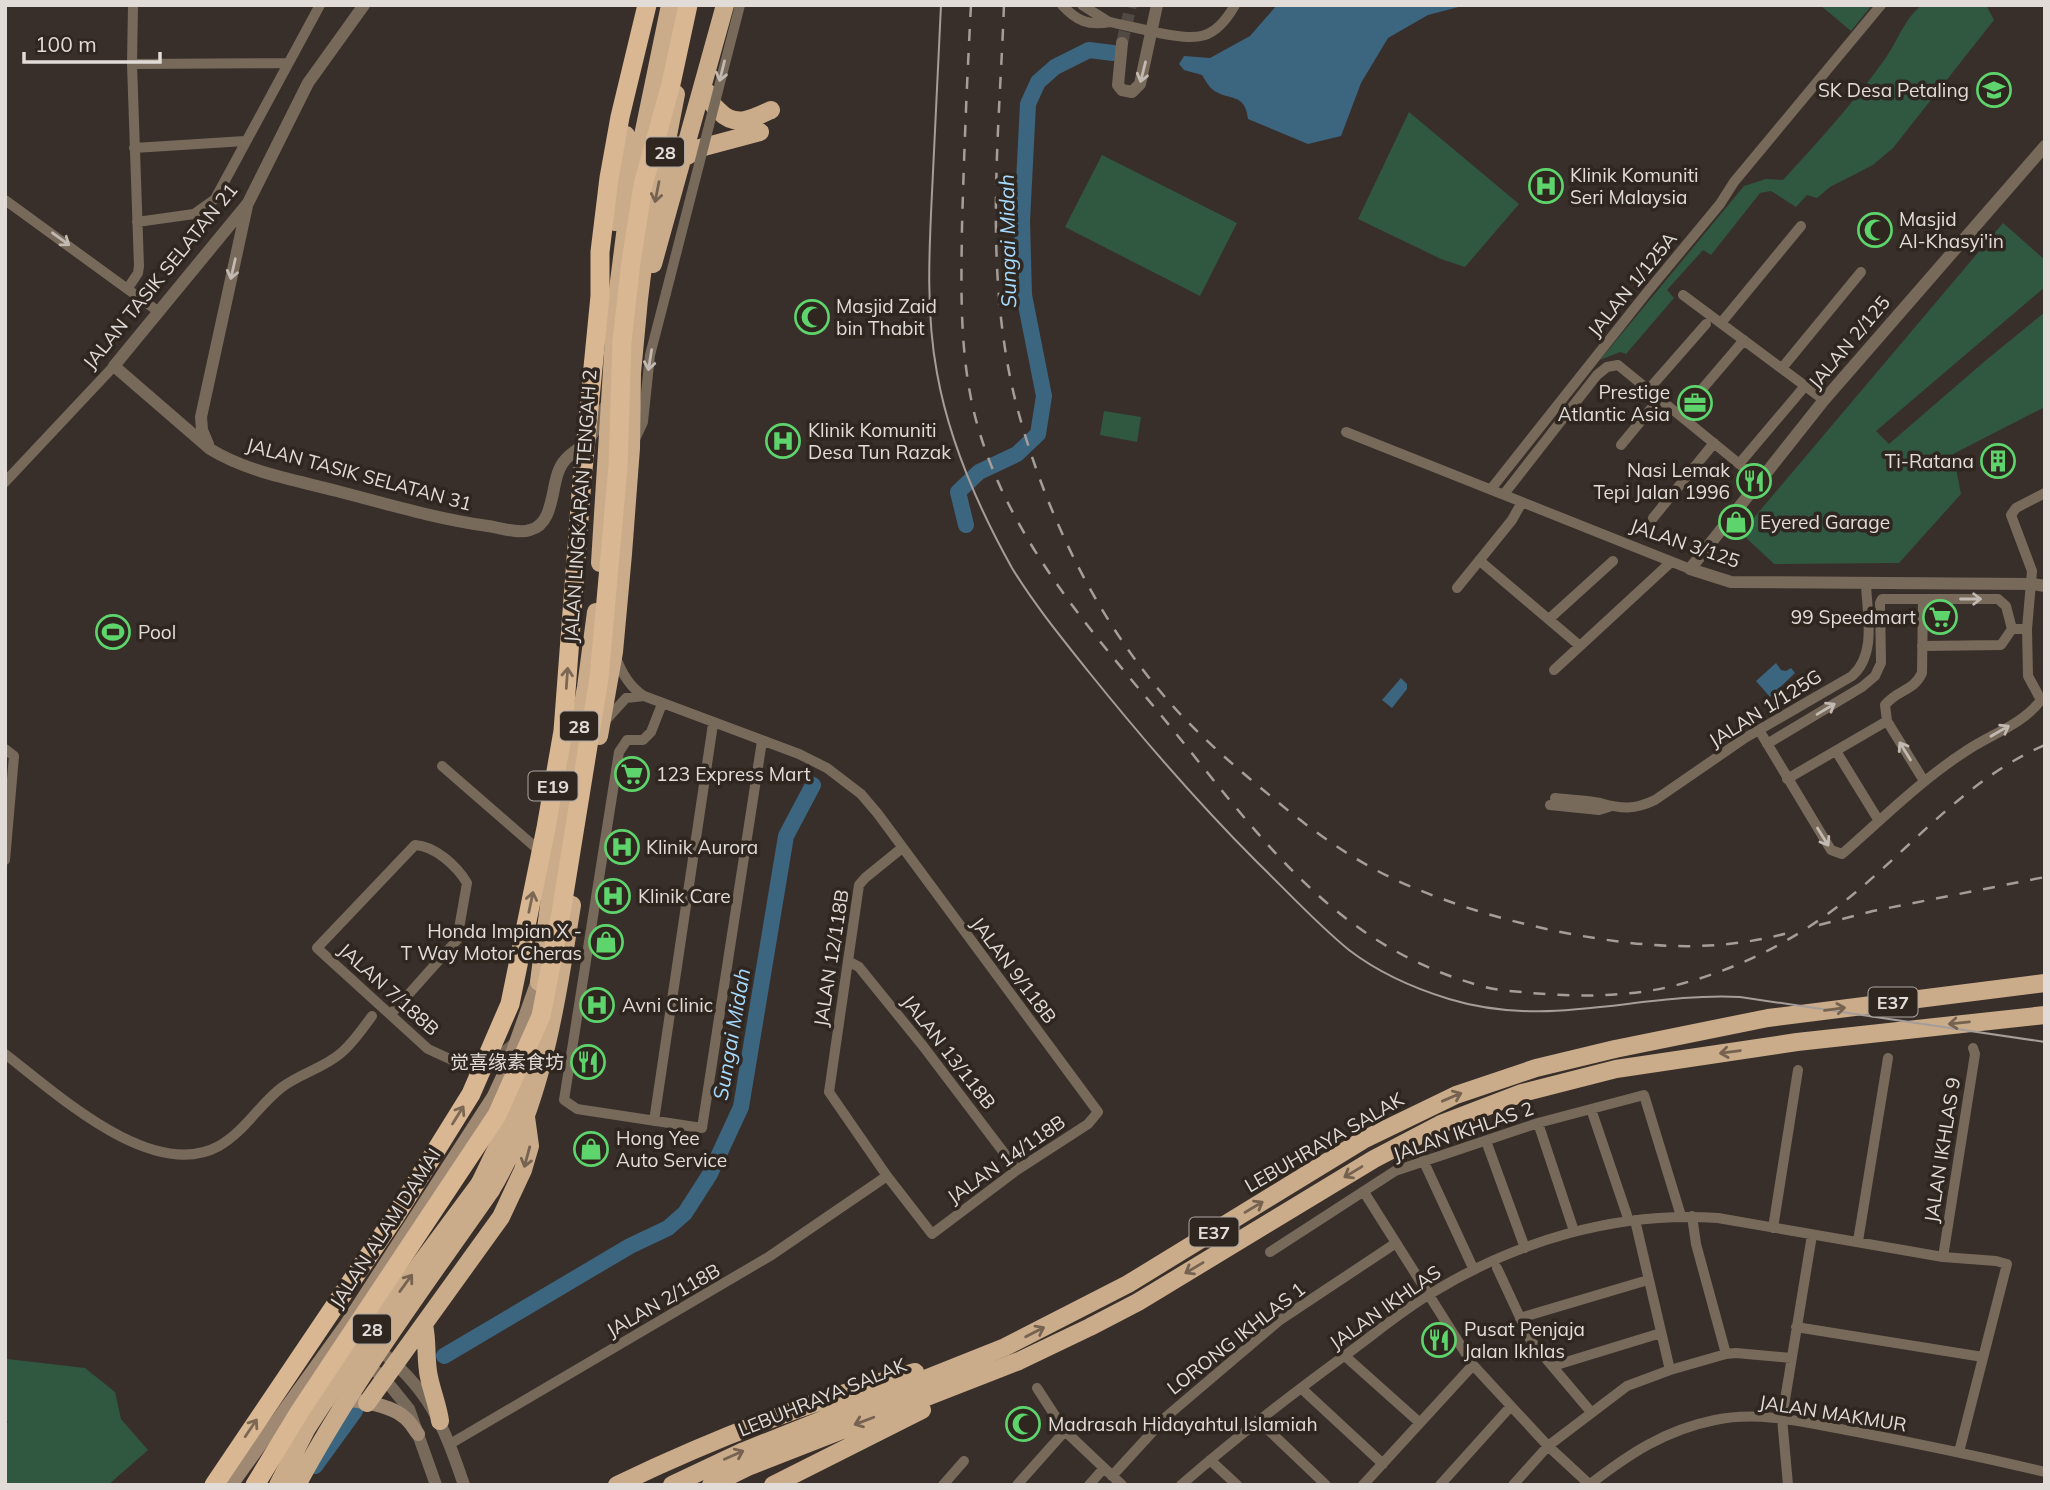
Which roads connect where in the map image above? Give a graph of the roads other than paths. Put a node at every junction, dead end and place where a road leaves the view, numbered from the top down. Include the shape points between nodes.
1 (133, 5) edge
2 (320, 5) edge
3 (364, 5) edge
4 (647, 5) edge
5 (654, 5) edge
6 (670, 5) edge
7 (688, 5) edge
8 (695, 5) edge
9 (725, 5) edge
10 (740, 5) edge
11 (1062, 5) edge
12 (1082, 5) edge
13 (1157, 5) edge
14 (1235, 5) edge
15 (1881, 5) edge
16 (1110, 22) junction
17 (1126, 24) dead end
18 (1152, 30) junction
19 (1122, 43) tunnel mouth
20 (288, 63) junction
21 (132, 64) junction
22 (705, 74) junction
23 (771, 110) dead end
24 (760, 132) dead end
25 (245, 141) junction
26 (2045, 146) edge
27 (134, 148) junction
28 (682, 163) junction
29 (5, 200) edge
30 (248, 203) junction
31 (136, 222) junction
32 (1801, 226) dead end
33 (623, 252) junction
34 (1861, 272) dead end
35 (128, 288) junction
36 (1684, 295) dead end
37 (639, 299) junction
38 (159, 312) junction
39 (1721, 323) junction
40 (1706, 324) dead end
41 (1744, 340) junction
42 (114, 366) junction
43 (1782, 368) junction
44 (1805, 386) junction
45 (1649, 389) junction
46 (609, 394) junction
47 (1660, 398) junction
48 (1824, 400) junction
49 (1680, 415) junction
50 (1346, 432) dead end
51 (1714, 443) junction
52 (1621, 445) dead end
53 (631, 448) junction
54 (210, 449) junction
55 (576, 450) junction
56 (1739, 464) junction
57 (605, 476) junction
58 (1759, 480) junction
59 (5, 482) edge
60 (1491, 489) junction
61 (2045, 493) edge
62 (1504, 494) junction
63 (1522, 502) junction
64 (1653, 518) dead end
65 (1480, 561) junction
66 (1614, 561) dead end
67 (1671, 562) junction
68 (1690, 569) junction
69 (1866, 584) junction
70 (2038, 585) edge
71 (1457, 588) dead end
72 (1923, 599) junction
73 (1549, 620) junction
74 (2012, 629) junction
75 (2027, 629) junction
76 (1580, 646) junction
77 (1922, 646) junction
78 (614, 652) junction
79 (1554, 670) dead end
80 (644, 696) junction
81 (662, 704) junction
82 (1886, 721) junction
83 (713, 724) junction
84 (601, 726) junction
85 (1759, 730) junction
86 (762, 741) junction
87 (1767, 744) junction
88 (5, 749) edge
89 (1836, 751) junction
90 (442, 766) dead end
91 (1787, 779) junction
92 (1924, 781) junction
93 (1556, 802) dead end
94 (1879, 821) junction
95 (902, 848) junction
96 (555, 859) junction
97 (5, 860) edge
98 (848, 961) junction
99 (540, 975) junction
100 (2045, 983) edge
101 (391, 1014) junction
102 (2045, 1015) edge
103 (372, 1016) dead end
104 (518, 1039) junction
105 (1973, 1048) dead end
106 (5, 1054) edge
107 (1888, 1058) dead end
108 (479, 1065) junction
109 (1798, 1070) dead end
110 (492, 1098) junction
111 (1591, 1109) junction
112 (1098, 1112) joint
113 (526, 1117) junction
114 (654, 1121) junction
115 (1538, 1123) junction
116 (1486, 1141) junction
117 (1423, 1160) junction
118 (1017, 1170) junction
119 (887, 1177) junction
120 (486, 1186) junction
121 (1364, 1192) junction
122 (1687, 1216) junction
123 (1632, 1220) junction
124 (1773, 1228) junction
125 (1574, 1231) junction
126 (1812, 1235) junction
127 (1858, 1241) junction
128 (1396, 1243) junction
129 (1525, 1248) junction
130 (1270, 1252) dead end
131 (1943, 1257) junction
132 (1497, 1268) dead end
133 (1474, 1270) junction
134 (1648, 1280) junction
135 (1428, 1295) junction
136 (1520, 1318) junction
137 (346, 1325) junction
138 (424, 1325) junction
139 (1796, 1327) junction
140 (1661, 1333) junction
141 (335, 1340) junction
142 (1005, 1347) junction
143 (1726, 1354) junction
144 (1345, 1356) junction
145 (1983, 1357) junction
146 (1791, 1358) junction
147 (1019, 1361) junction
148 (396, 1363) junction
149 (1473, 1365) junction
150 (1553, 1366) junction
151 (1670, 1370) junction
152 (384, 1378) junction
153 (1037, 1388) dead end
154 (1301, 1388) junction
155 (367, 1403) junction
156 (1511, 1406) junction
157 (1591, 1412) junction
158 (1782, 1418) junction
159 (1258, 1420) junction
160 (440, 1421) junction
161 (1420, 1423) junction
162 (1065, 1431) junction
163 (418, 1434) junction
164 (450, 1444) junction
165 (1548, 1446) junction
166 (1959, 1452) junction
167 (1210, 1460) junction
168 (964, 1461) dead end
169 (1382, 1464) junction
170 (1108, 1472) junction
171 (2045, 1472) edge
172 (1589, 1484) edge
173 (214, 1485) edge
174 (231, 1485) edge
175 (255, 1485) edge
176 (264, 1485) edge
177 (278, 1485) edge
178 (297, 1485) edge
179 (436, 1485) edge
180 (464, 1485) edge
181 (617, 1485) edge
182 (672, 1485) edge
183 (711, 1485) edge
184 (774, 1485) edge
185 (943, 1485) edge
186 (1017, 1485) edge
187 (1089, 1485) edge
188 (1122, 1485) edge
189 (1181, 1485) edge
190 (1237, 1485) edge
191 (1326, 1485) edge
192 (1363, 1485) edge
193 (1440, 1485) edge
194 (1513, 1485) edge
195 (1788, 1485) edge

1 - 21 street
2 - 20 street
3 - 30 street, JALAN TASIK SELATAN 21 via 308,83
173 -> 4 highway, E19, bridge via 394,1218 471,1094 510,1004 563,731 609,177
5 - 33 highway via 623,152 615,220
6 - 33 highway, JALAN LINGKARAN TENGAH 2 / 28
7 - 175 highway, E19, bridge via 643,186 631,262 599,678 541,1016 497,1115
8 -> 37 highway, JALAN LINGKARAN TENGAH 2 / 28
9 - 22 highway
10 -> 53 street, bridge via 650,355 643,422
11 - 16 street via 1080,21
12 - 16 street
13 - 18 street
14 - 16 street, bridge via 1217,29 1191,39
15 - 60 street, JALAN 1/125A
17 - 18 street
18 -> 19 street via 1140,84 1132,92 1118,85
20 - 21 street
20 - 25 street
21 - 27 street
22 - 23 highway via 708,97 729,120 748,120
22 - 28 highway
24 - 28 highway via 700,148
25 - 27 street
25 - 31 street via 215,199 194,214
26 - 48 street, JALAN 2/125
27 - 31 street
28 - 37 highway
29 -> 35 street
30 - 38 street, JALAN TASIK SELATAN 21
30 -> 54 street via 201,417
31 - 35 street via 138,273
32 - 39 street
33 - 46 highway, JALAN LINGKARAN TENGAH 2 / 28
34 - 43 street
35 - 38 street
36 - 39 street
37 - 53 highway, JALAN LINGKARAN TENGAH 2 / 28
38 - 42 street, JALAN TASIK SELATAN 21
39 - 41 street
40 - 45 street
41 - 43 street
41 - 49 street
42 - 54 street, JALAN TASIK SELATAN 31
42 - 59 street, JALAN TASIK SELATAN 21
43 - 44 street
44 - 48 street
44 - 56 street
45 - 47 street
45 - 62 street via 1618,365 1597,375
46 - 55 street, JALAN TASIK SELATAN 31 via 596,429
46 - 57 highway, JALAN LINGKARAN TENGAH 2 / 28
47 - 49 street
47 - 52 street
48 - 58 street, JALAN 2/125
49 - 51 street
50 - 60 street, JALAN 3/125
51 - 56 street
51 - 64 street
53 - 78 highway, JALAN LINGKARAN TENGAH 2 / 28
54 - 55 street, JALAN TASIK SELATAN 31 via 282,477 455,522 517,531 532,530 541,523 550,508 560,466
55 - 57 street via 591,457
56 - 58 street
57 - 96 highway, JALAN LINGKARAN TENGAH 2 / 28 via 595,619
58 - 68 street, JALAN 2/125
60 - 62 street, JALAN 3/125
61 - 70 street via 2011,515
62 - 63 street, JALAN 3/125
63 - 65 street
63 - 67 street, JALAN 3/125
65 - 71 street
65 - 73 street
66 - 73 street
67 - 68 street, JALAN 3/125
67 - 76 street
68 - 69 street, JALAN 3/125 via 1731,582
69 - 70 street, JALAN 3/125
69 - 85 street, JALAN 1/125G via 1868,642 1860,668
70 - 75 street
72 -> 74 street via 1998,599 2006,606
72 - 77 street
87 -> 72 street via 1875,676 1881,663 1880,601
73 - 76 street
74 - 75 street
74 - 77 street via 2001,645
92 -> 75 street via 2030,714 2041,700 2028,676
76 - 79 street
77 - 82 street via 1922,673 1917,684 1892,696 1885,705
78 - 80 street via 628,681
78 - 84 highway, JALAN LINGKARAN TENGAH 2 / 28
80 - 81 street, JALAN 9/118B
80 - 84 street via 626,698
81 - 83 street, JALAN 9/118B
81 - 114 street via 651,732 643,740 627,740 619,752 564,1100 577,1109
82 - 89 street
92 -> 82 street
83 - 86 street, JALAN 9/118B
83 - 114 street
84 - 113 highway, JALAN LINGKARAN TENGAH 2 / 28 via 552,1022
85 - 87 street
85 - 93 street, JALAN 1/125G via 1646,804 1625,809
86 - 95 street, JALAN 9/118B via 827,768 850,784
86 - 114 street via 702,1128
87 - 91 street
88 - 97 street via 14,757
89 - 91 street
89 - 94 street
90 - 96 street via 537,850
91 -> 94 street via 1831,850 1842,854
92 - 94 street
95 - 98 street, JALAN 12/118B via 859,885
95 - 112 street, JALAN 9/118B
96 - 99 highway, JALAN LINGKARAN TENGAH 2 / 28
98 - 118 street, JALAN 13/118B via 859,967 915,1036
98 - 119 street, JALAN 12/118B via 829,1092
99 - 104 main road, JALAN ALAM DAMAI
99 - 120 highway, JALAN LINGKARAN TENGAH 2 / 28 via 512,1110
142 -> 100 highway, LEBUHRAYA SALAK / E37 via 1128,1284 1363,1140 1456,1095 1536,1068 1768,1018
101 - 101 street, JALAN 7/188B via 317,948 415,845 426,846 467,883 457,940
101 - 108 street, JALAN 7/188B via 440,1056
102 -> 147 highway, LEBUHRAYA SALAK / E37 via 1797,1042 1616,1069 1522,1093 1441,1124 1385,1153 1138,1302
103 - 106 street via 341,1053 282,1088 220,1146 181,1156 115,1134
104 - 108 street
104 - 110 main road, JALAN ALAM DAMAI
105 - 131 street, JALAN IKHLAS 9
107 - 127 street
108 - 110 street via 492,1083
109 - 124 street
110 - 137 main road, JALAN ALAM DAMAI
111 - 115 street, JALAN IKHLAS 2
111 - 122 street, JALAN IKHLAS 2 via 1644,1095
111 - 123 street
112 - 118 street, JALAN 14/118B via 1088,1124
113 - 120 highway, JALAN LINGKARAN TENGAH 2 / 28 via 509,1158
113 -> 138 highway via 530,1146 513,1194 491,1234
115 - 116 street, JALAN IKHLAS 2
115 - 125 street
116 - 117 street, JALAN IKHLAS 2
116 - 129 street
117 - 121 street, JALAN IKHLAS 2 via 1395,1171
117 - 133 street
118 - 119 street, JALAN 14/118B via 932,1234
119 - 164 street, JALAN 2/118B via 770,1256
177 -> 120 highway, JALAN LINGKARAN TENGAH 2 / 28, bridge via 307,1428 362,1344
120 - 178 highway, JALAN LINGKARAN TENGAH 2 / 28, bridge via 360,1377
121 - 128 street
121 - 130 street, JALAN IKHLAS 2
122 - 123 street, JALAN IKHLAS
122 - 124 street, JALAN IKHLAS
122 - 143 street
123 - 125 street, JALAN IKHLAS
123 - 134 street
124 - 126 street, JALAN IKHLAS
125 - 129 street, JALAN IKHLAS
126 - 127 street, JALAN IKHLAS
126 - 139 street
127 - 131 street, JALAN IKHLAS
128 - 135 street
128 - 170 street, LORONG IKHLAS 1 via 1280,1320
129 - 133 street, JALAN IKHLAS
131 - 145 street, JALAN IKHLAS via 2007,1264
132 - 136 street
133 - 135 street, JALAN IKHLAS
134 - 136 street
134 - 140 street
135 - 144 street, JALAN IKHLAS
135 - 149 street
136 - 150 street via 1531,1341
137 - 141 main road, JALAN ALAM DAMAI
137 - 148 street
138 - 148 highway
138 - 160 highway via 429,1378
139 - 145 street
139 - 146 street
140 - 150 street
140 - 151 street
141 - 152 street
141 - 174 main road, JALAN ALAM DAMAI
142 - 181 highway via 801,1407
182 -> 142 highway, LEBUHRAYA SALAK / E37 via 744,1451
143 - 146 street
143 - 151 street
144 - 154 street, JALAN IKHLAS
144 - 161 street
145 - 166 street
146 - 158 street
147 -> 183 highway, LEBUHRAYA SALAK / E37
147 - 184 highway
148 - 152 highway
148 - 160 street
149 - 156 street
149 - 161 street
150 - 157 street
151 - 157 street via 1627,1386
152 - 155 highway
152 - 163 street via 409,1409
153 - 162 street
154 - 159 street, JALAN IKHLAS
154 - 169 street
155 - 163 main road via 390,1408
155 - 176 main road via 335,1398 309,1408
156 - 165 street
156 - 193 street
157 - 165 street
158 - 166 street, JALAN MAKMUR
158 - 172 street, JALAN MAKMUR via 1717,1419 1677,1430 1641,1447
158 - 195 street
159 - 167 street, JALAN IKHLAS
159 - 191 street
160 - 164 street
161 - 169 street
162 - 170 street
162 - 186 street
163 - 179 street
164 - 180 street
165 - 172 street
165 - 194 street
166 - 171 street, JALAN MAKMUR
167 - 189 street, JALAN IKHLAS
167 - 190 street
168 - 185 street
169 - 192 street
170 - 187 street, LORONG IKHLAS 1
170 - 188 street

